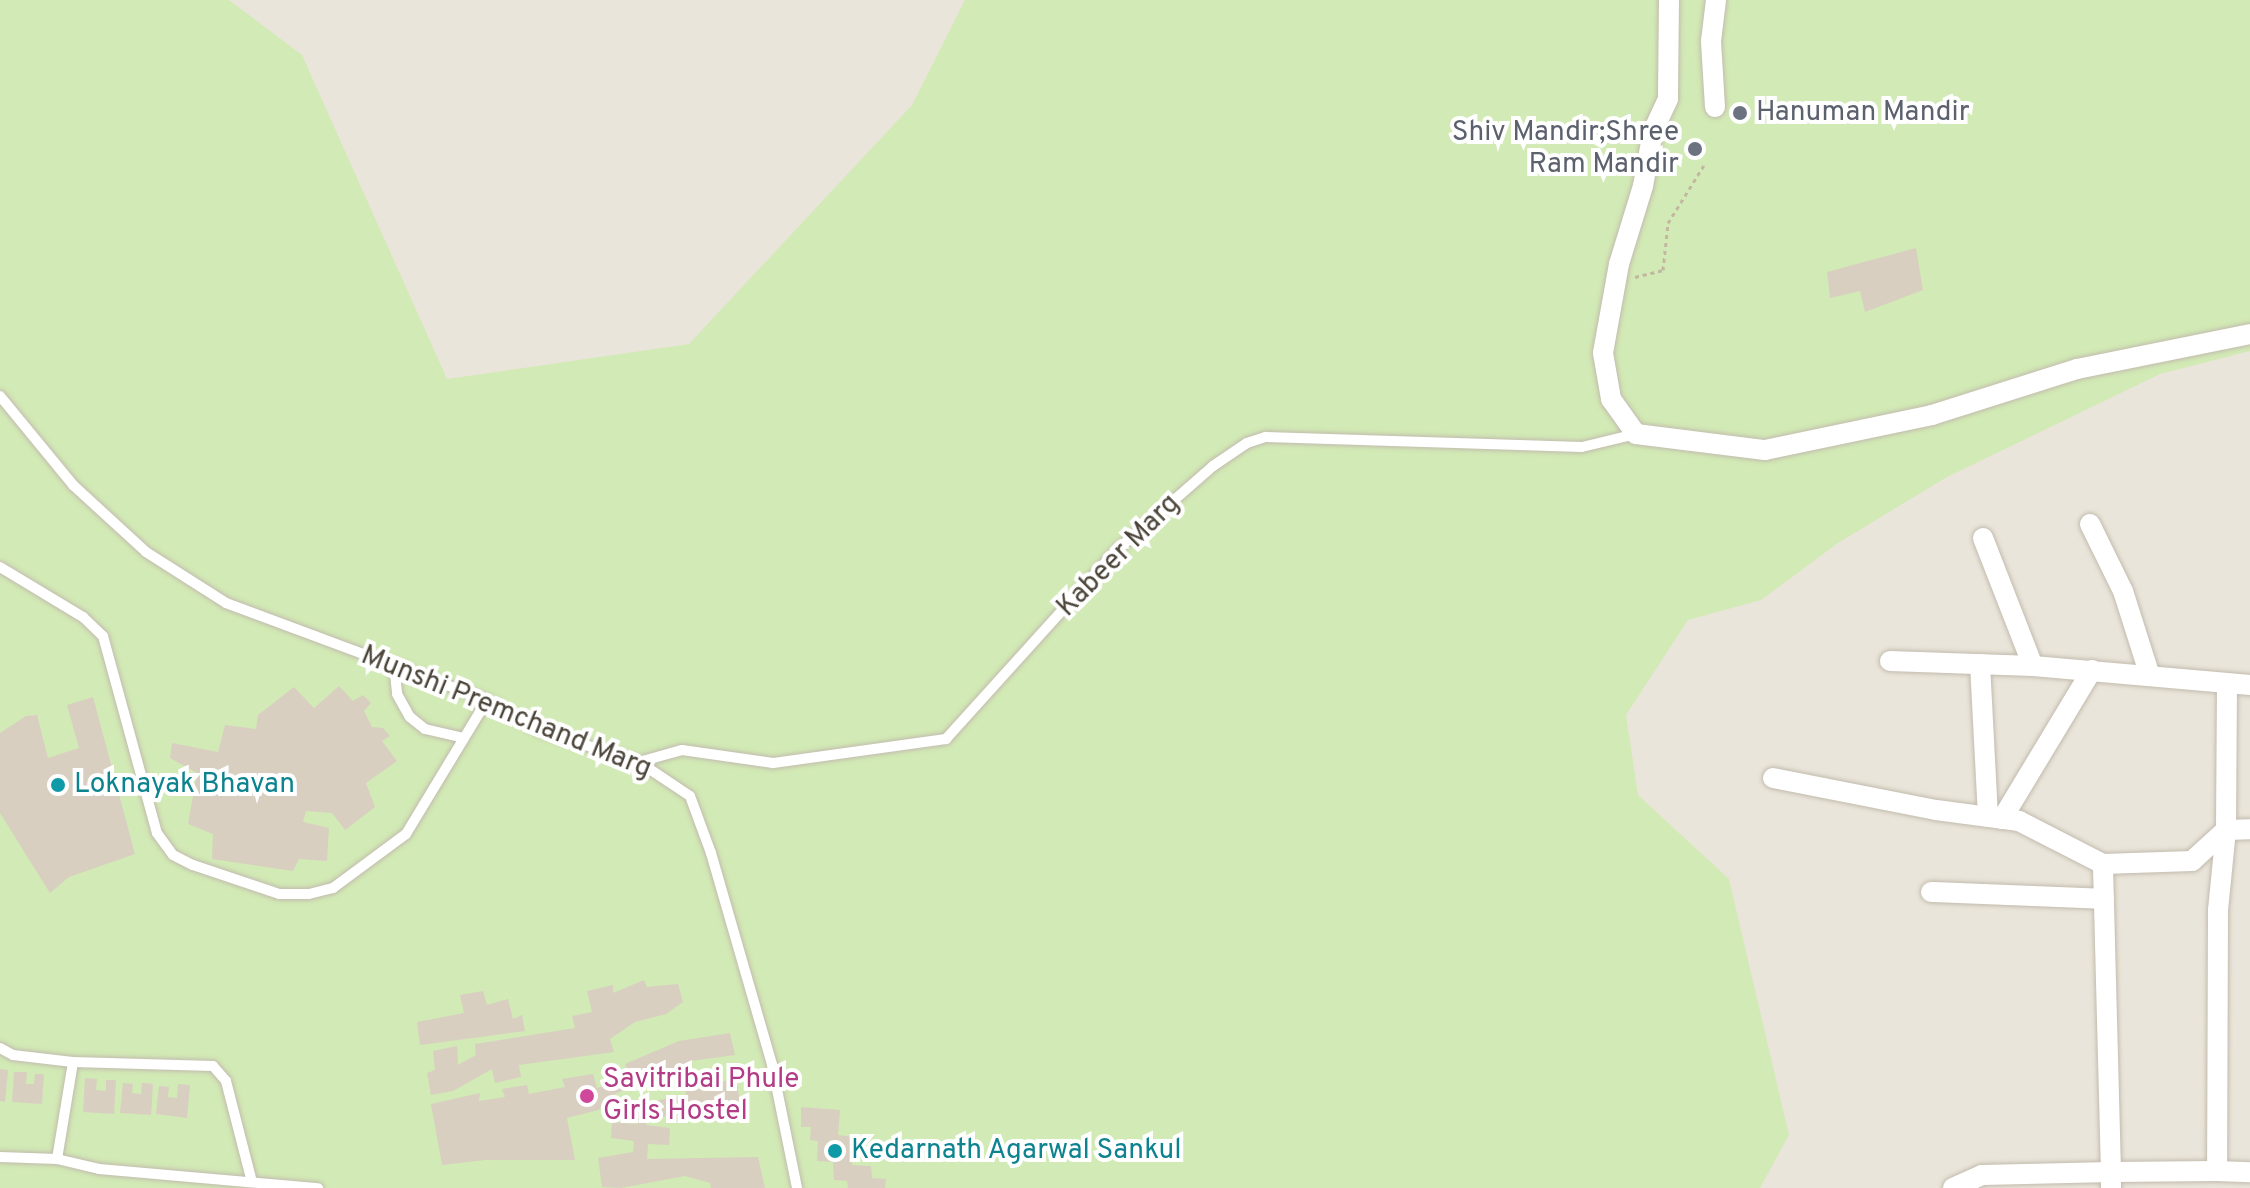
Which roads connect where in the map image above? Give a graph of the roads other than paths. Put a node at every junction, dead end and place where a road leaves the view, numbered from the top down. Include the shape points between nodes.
1 (1669, 0) edge
2 (1716, 0) edge
3 (1715, 107) dead end
4 (2250, 334) edge
5 (0, 396) edge
6 (1636, 434) junction
7 (2090, 524) dead end
8 (1983, 538) dead end
9 (0, 567) edge
10 (1890, 661) dead end
11 (394, 664) junction
12 (1980, 664) junction
13 (2033, 666) junction
14 (2092, 670) junction
15 (2150, 676) junction
16 (2227, 684) junction
17 (2250, 685) edge
18 (487, 700) junction
19 (464, 738) junction
20 (639, 762) junction
21 (1773, 778) dead end
22 (1995, 818) junction
23 (2250, 829) edge
24 (2226, 830) junction
25 (2103, 864) junction
26 (1931, 892) dead end
27 (2104, 899) junction
28 (0, 1048) edge
29 (73, 1062) junction
30 (0, 1157) edge
31 (57, 1159) junction
32 (2217, 1171) junction
33 (2250, 1172) edge
34 (2111, 1180) edge
35 (252, 1182) junction
36 (318, 1188) edge
37 (797, 1188) edge
38 (1953, 1188) edge

1 - 6 street via 1668,99 1653,131 1603,353 1611,399
2 - 3 street via 1711,41
4 - 6 street via 2077,369 1932,415 1765,450
5 - 11 lane, Munshi Premchand Marg via 73,485 146,552 226,603
6 - 20 lane, Kabeer Marg via 1582,447 1266,437 1247,443 1117,550 946,739 773,763 682,750
7 - 15 street via 2123,591
8 - 13 street
9 - 19 lane via 83,617 103,636 157,833 173,855 193,865 279,894 333,888 406,834
10 - 12 street
11 - 18 lane, Munshi Premchand Marg
11 - 19 lane via 397,694 410,717 425,729
12 - 13 street
12 - 22 street
13 - 14 street
14 - 15 street
14 - 22 street
15 - 16 street
16 - 17 street
16 - 24 street
18 - 19 lane
18 - 20 lane, Munshi Premchand Marg via 538,730
20 - 37 lane, Munshi Premchand Marg via 690,796 772,1065
21 - 22 street
22 - 25 street via 2019,821
23 - 24 street
24 - 25 street via 2192,861
24 - 32 street via 2218,910
25 - 27 street
26 - 27 street
27 - 34 street
28 - 29 lane via 13,1055
29 - 31 lane
29 - 35 lane via 217,1068 226,1081
30 - 31 lane
31 - 35 lane via 99,1169
32 - 33 street
32 - 34 street
34 - 38 street via 1982,1175
35 - 36 lane

